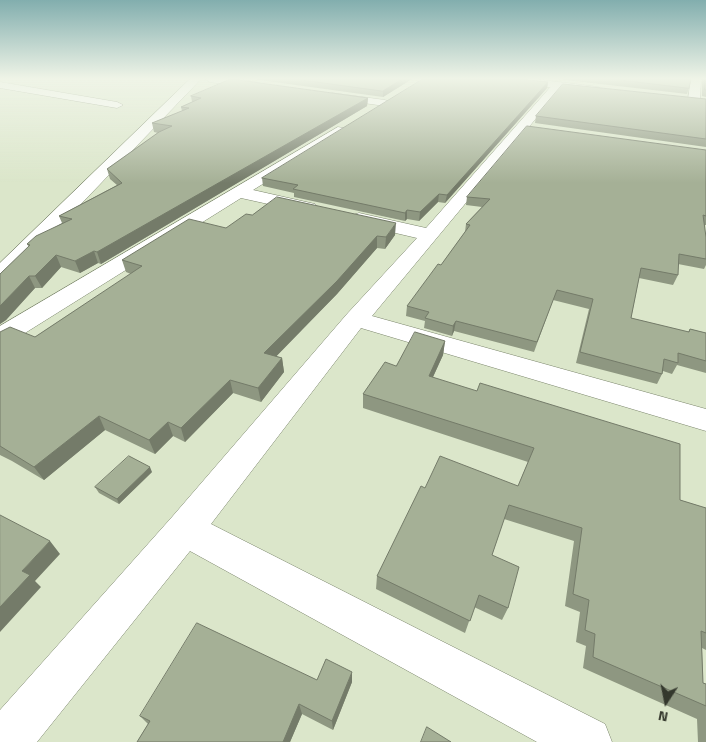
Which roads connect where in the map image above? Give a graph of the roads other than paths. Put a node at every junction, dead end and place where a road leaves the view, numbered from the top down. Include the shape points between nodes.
1 (161, 114) edge
2 (368, 114) edge
3 (534, 114) edge
4 (238, 192) junction
5 (324, 212) edge
6 (344, 216) edge
7 (430, 236) junction
8 (0, 275) edge
9 (356, 319) junction
10 (0, 337) edge
11 (706, 420) edge
12 (185, 529) junction
13 (5, 742) edge
14 (587, 742) edge

1 - 8 street
2 - 4 street
3 - 7 street via 532,128
4 - 5 street
4 - 10 street
6 - 7 street
7 - 9 street
9 - 11 street
9 - 12 street
12 - 13 street
12 - 14 street

